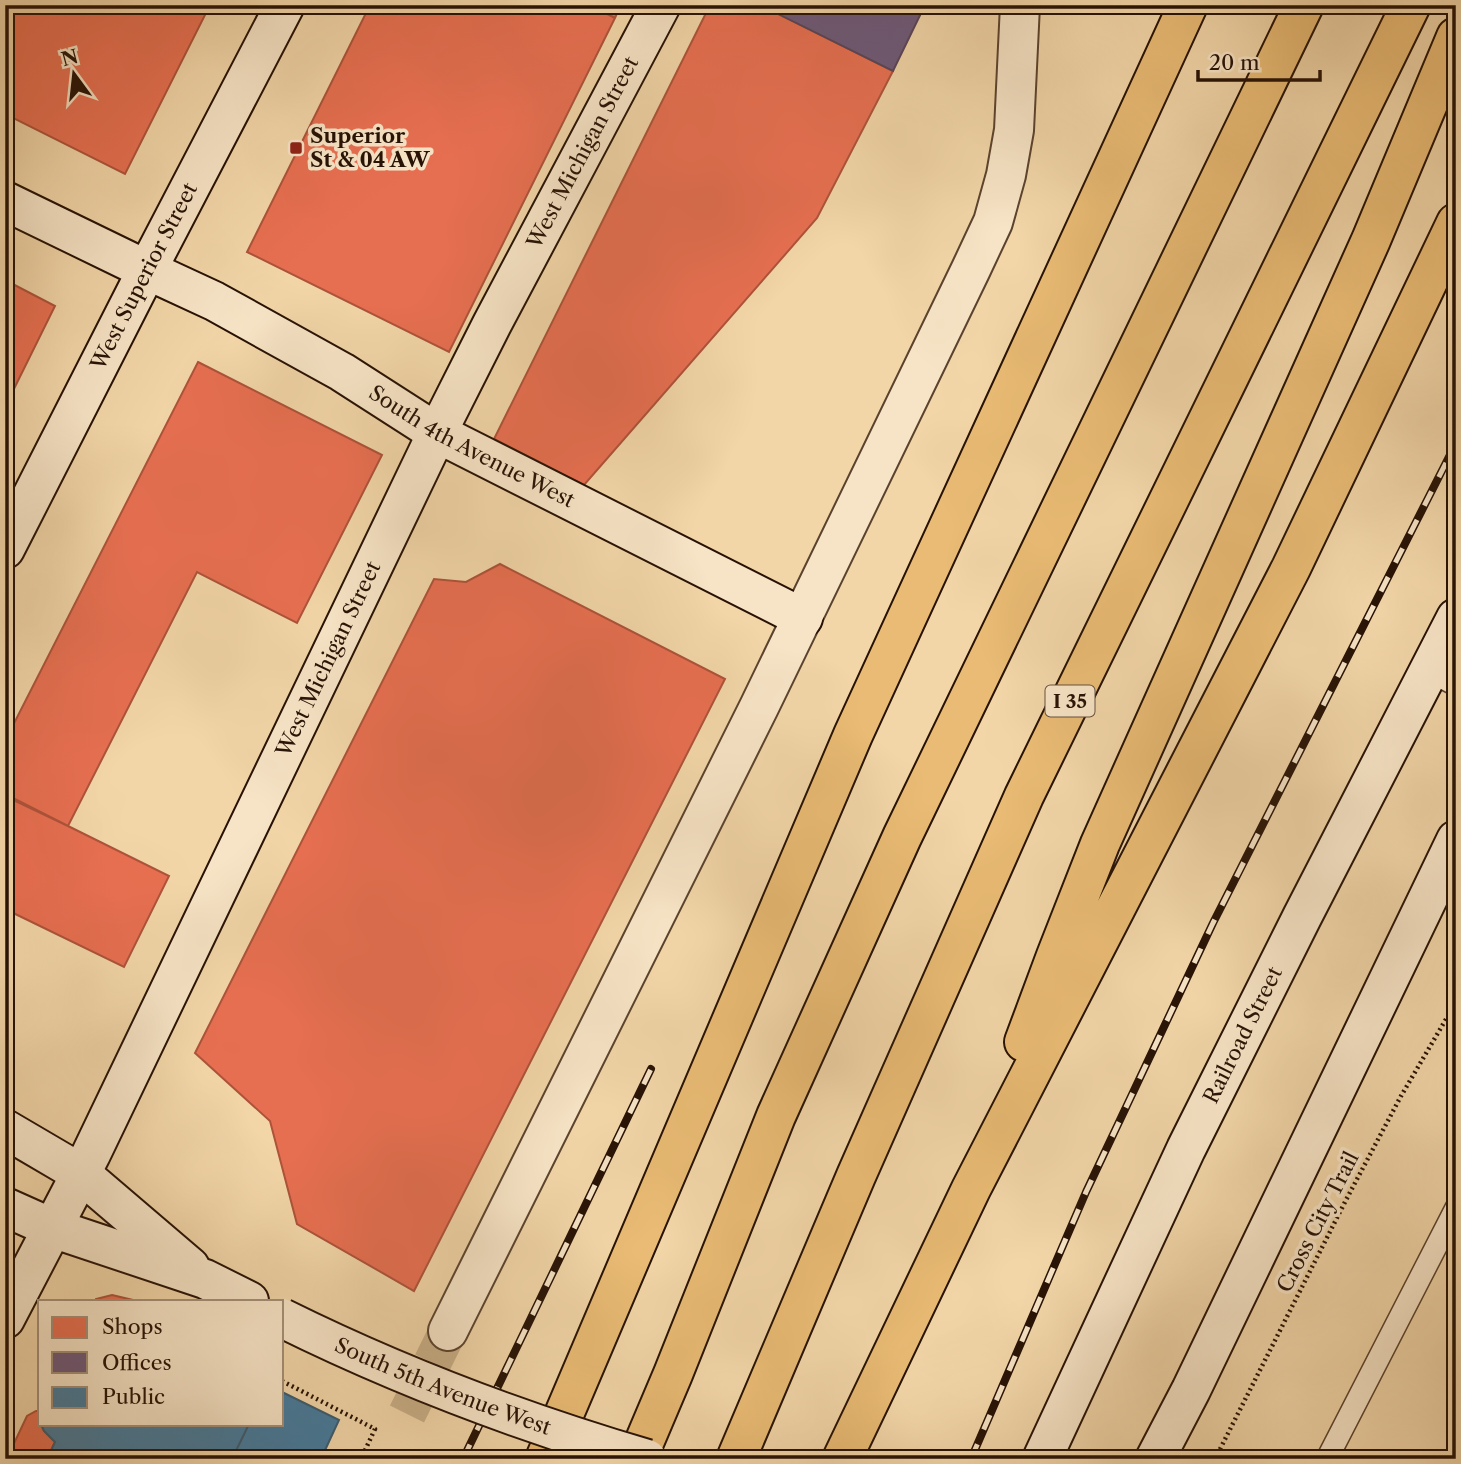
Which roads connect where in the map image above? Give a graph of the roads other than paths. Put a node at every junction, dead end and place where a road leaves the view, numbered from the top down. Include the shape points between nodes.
1 (285, 5) edge
2 (661, 5) edge
3 (1020, 5) edge
4 (1188, 5) edge
5 (1304, 5) edge
6 (1411, 5) edge
7 (1456, 37) edge
8 (5, 201) edge
9 (1456, 223) edge
10 (147, 271) junction
11 (436, 433) junction
12 (5, 549) edge
13 (803, 618) junction
14 (1456, 618) edge
15 (1442, 678) edge
16 (1456, 840) edge
17 (5, 1129) edge
18 (80, 1173) junction
19 (971, 1189) junction
20 (5, 1207) edge
21 (1456, 1209) edge
22 (52, 1228) junction
23 (205, 1279) junction
24 (247, 1300) edge
25 (5, 1319) edge
26 (284, 1319) edge
27 (448, 1331) tunnel mouth
28 (551, 1445) edge
29 (637, 1459) edge
30 (647, 1459) edge
31 (736, 1459) edge
32 (842, 1459) edge
33 (1042, 1459) edge
34 (1156, 1459) edge
35 (1327, 1459) edge

1 - 10 street, West Superior Street
2 - 11 street, West Michigan Street
3 - 13 street via 1012,150 993,222
4 - 28 highway via 853,735
5 - 29 highway via 902,837 776,1116
6 - 31 highway, I 35 via 1024,796
7 - 19 highway via 1371,240 1100,844
8 - 10 street, South 4th Avenue West
9 - 19 highway via 1291,568
10 - 11 street, South 4th Avenue West via 214,301 342,372
10 - 12 street, West Superior Street
11 - 13 street, South 4th Avenue West
11 - 18 street, West Michigan Street
13 - 27 street
14 - 15 street, Railroad Street
15 - 33 street, Railroad Street via 1303,917 1186,1149
16 - 34 street
17 - 18 street
18 - 22 street, West Michigan Street
18 - 23 street
19 - 32 highway
20 - 22 street
21 - 35 lane
22 - 23 street
22 - 25 street, West Michigan Street
23 - 24 street
26 - 28 street, South 5th Avenue West, bridge via 480,1404
28 - 30 street, South 5th Avenue West, bridge

